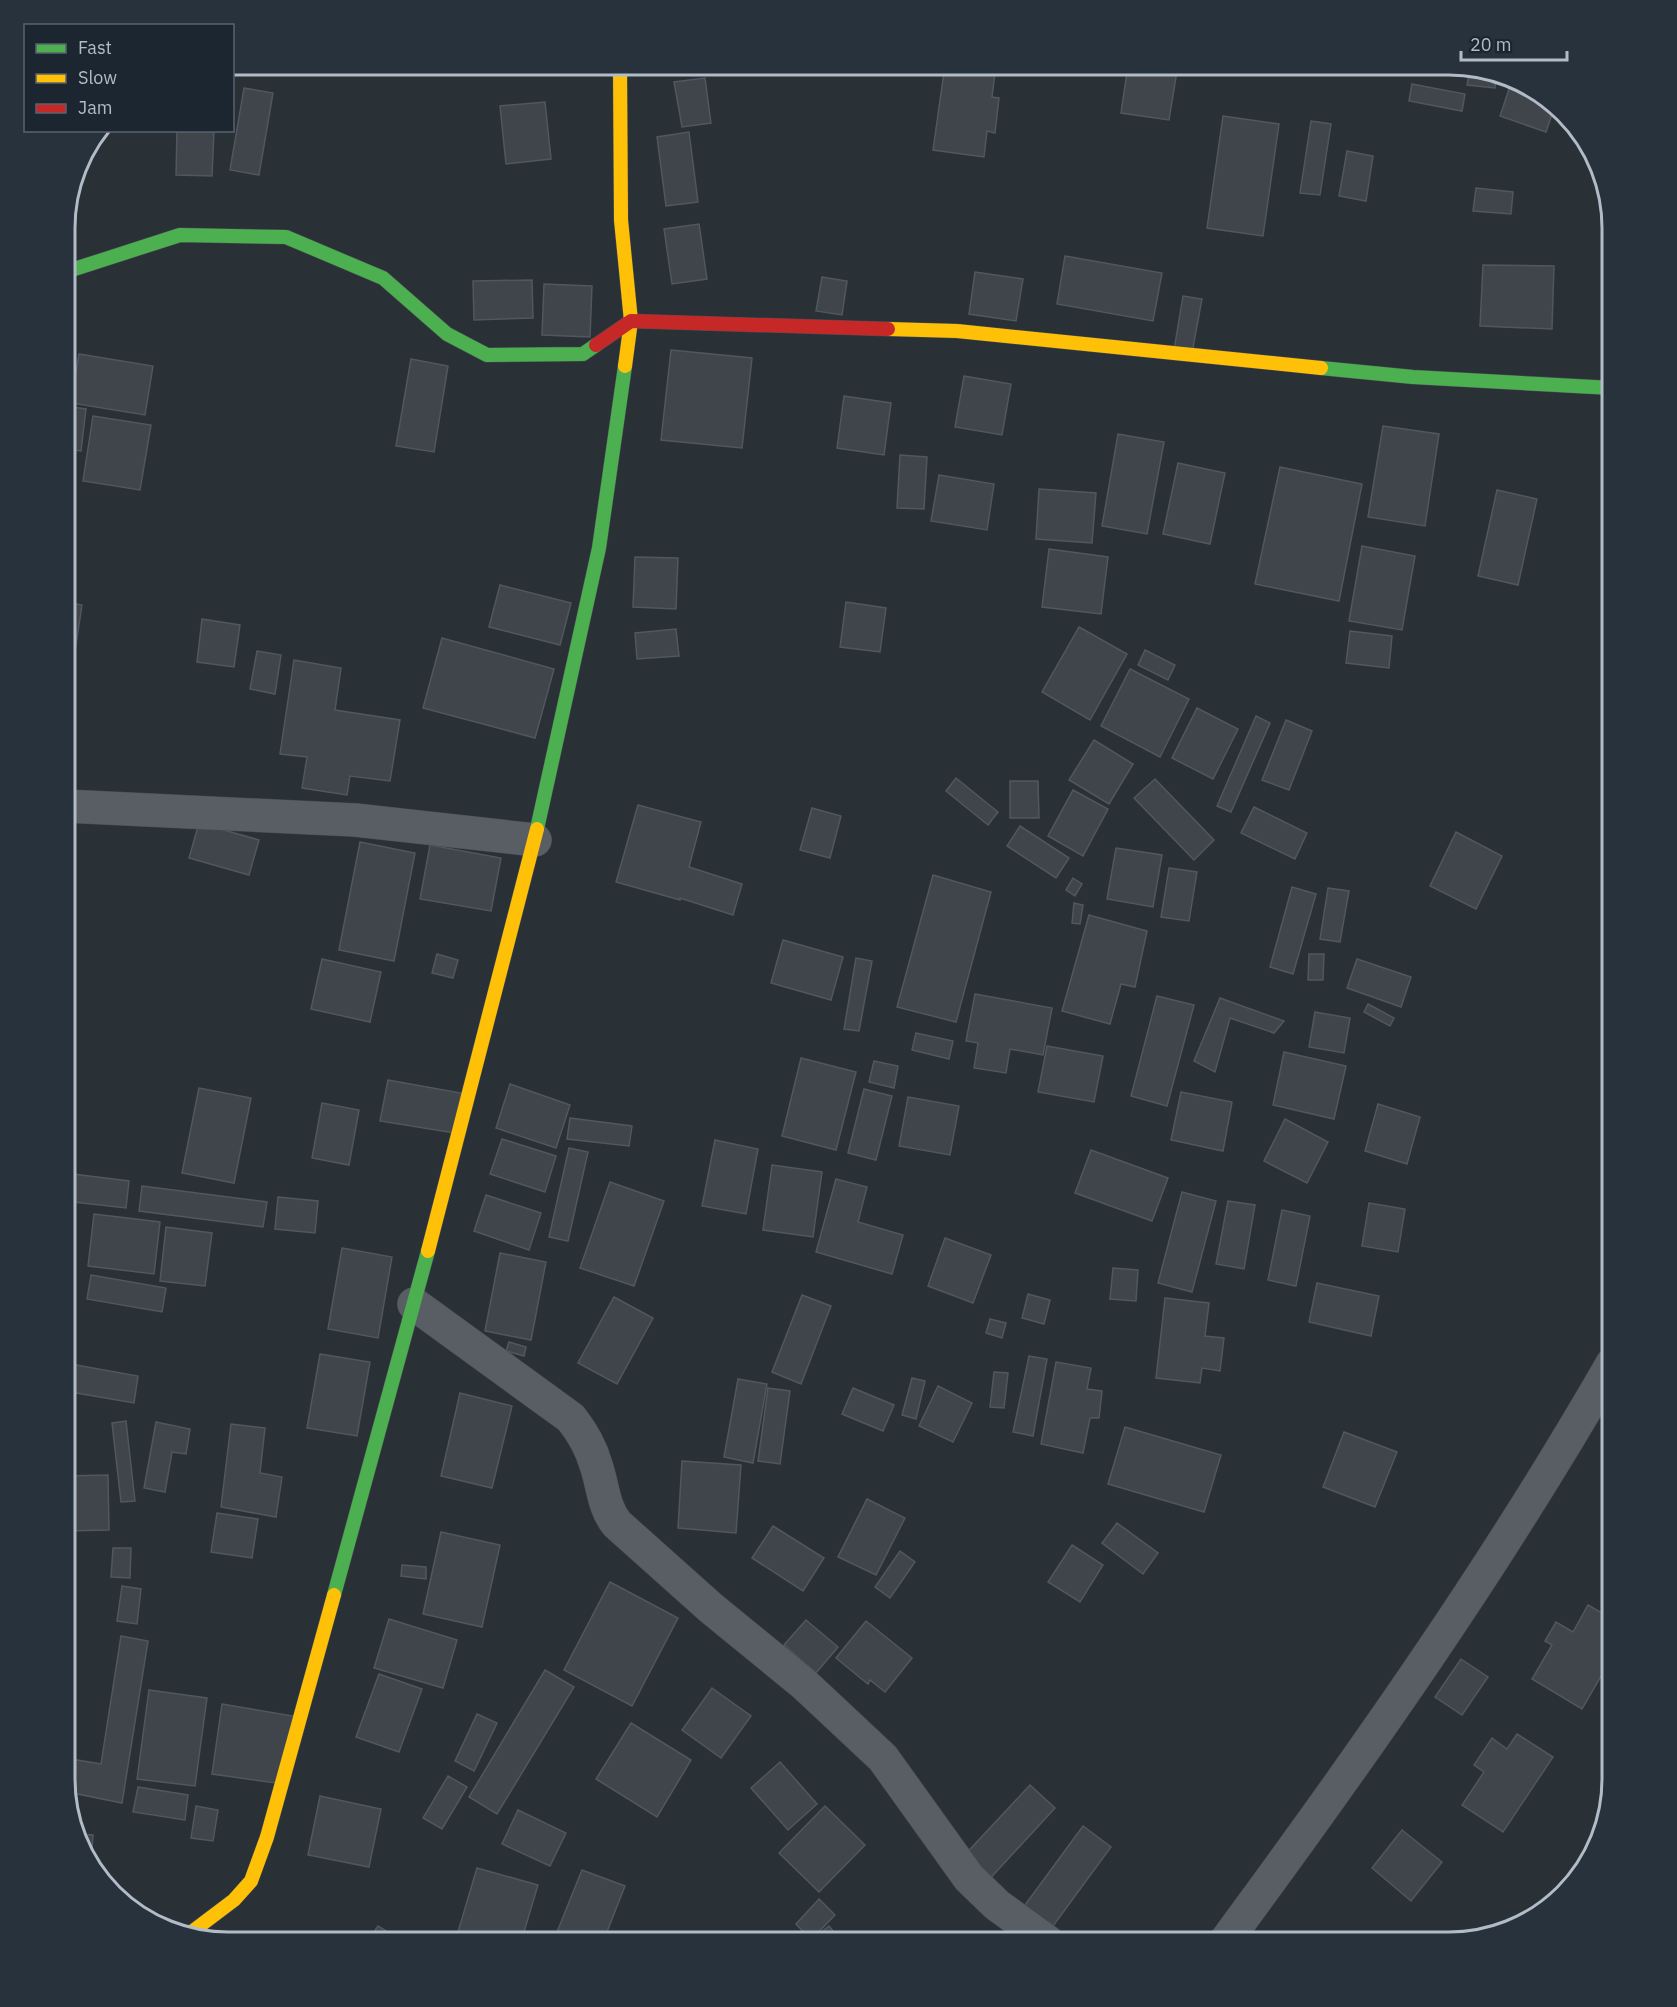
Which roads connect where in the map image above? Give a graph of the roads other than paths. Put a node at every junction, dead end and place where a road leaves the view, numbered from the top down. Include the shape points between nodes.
1 (620, 75) edge
2 (75, 270) edge
3 (631, 321) junction
4 (1602, 388) edge
5 (75, 806) edge
6 (535, 840) junction
7 (414, 1304) junction
8 (1602, 1382) edge
9 (196, 1929) edge
10 (1034, 1932) edge
11 (1232, 1932) edge

1 - 3 street via 621,220
2 - 3 street via 180,235 286,237 383,278 447,334 487,355 583,354
3 - 4 street via 957,331 1413,377
3 - 6 street via 600,548
5 - 6 street via 355,820
6 - 7 street
7 - 9 street via 259,1862 251,1881 234,1900
7 - 10 street via 571,1418 591,1451 608,1509 617,1524 804,1684 883,1758 969,1878
8 - 11 street via 1445,1635

